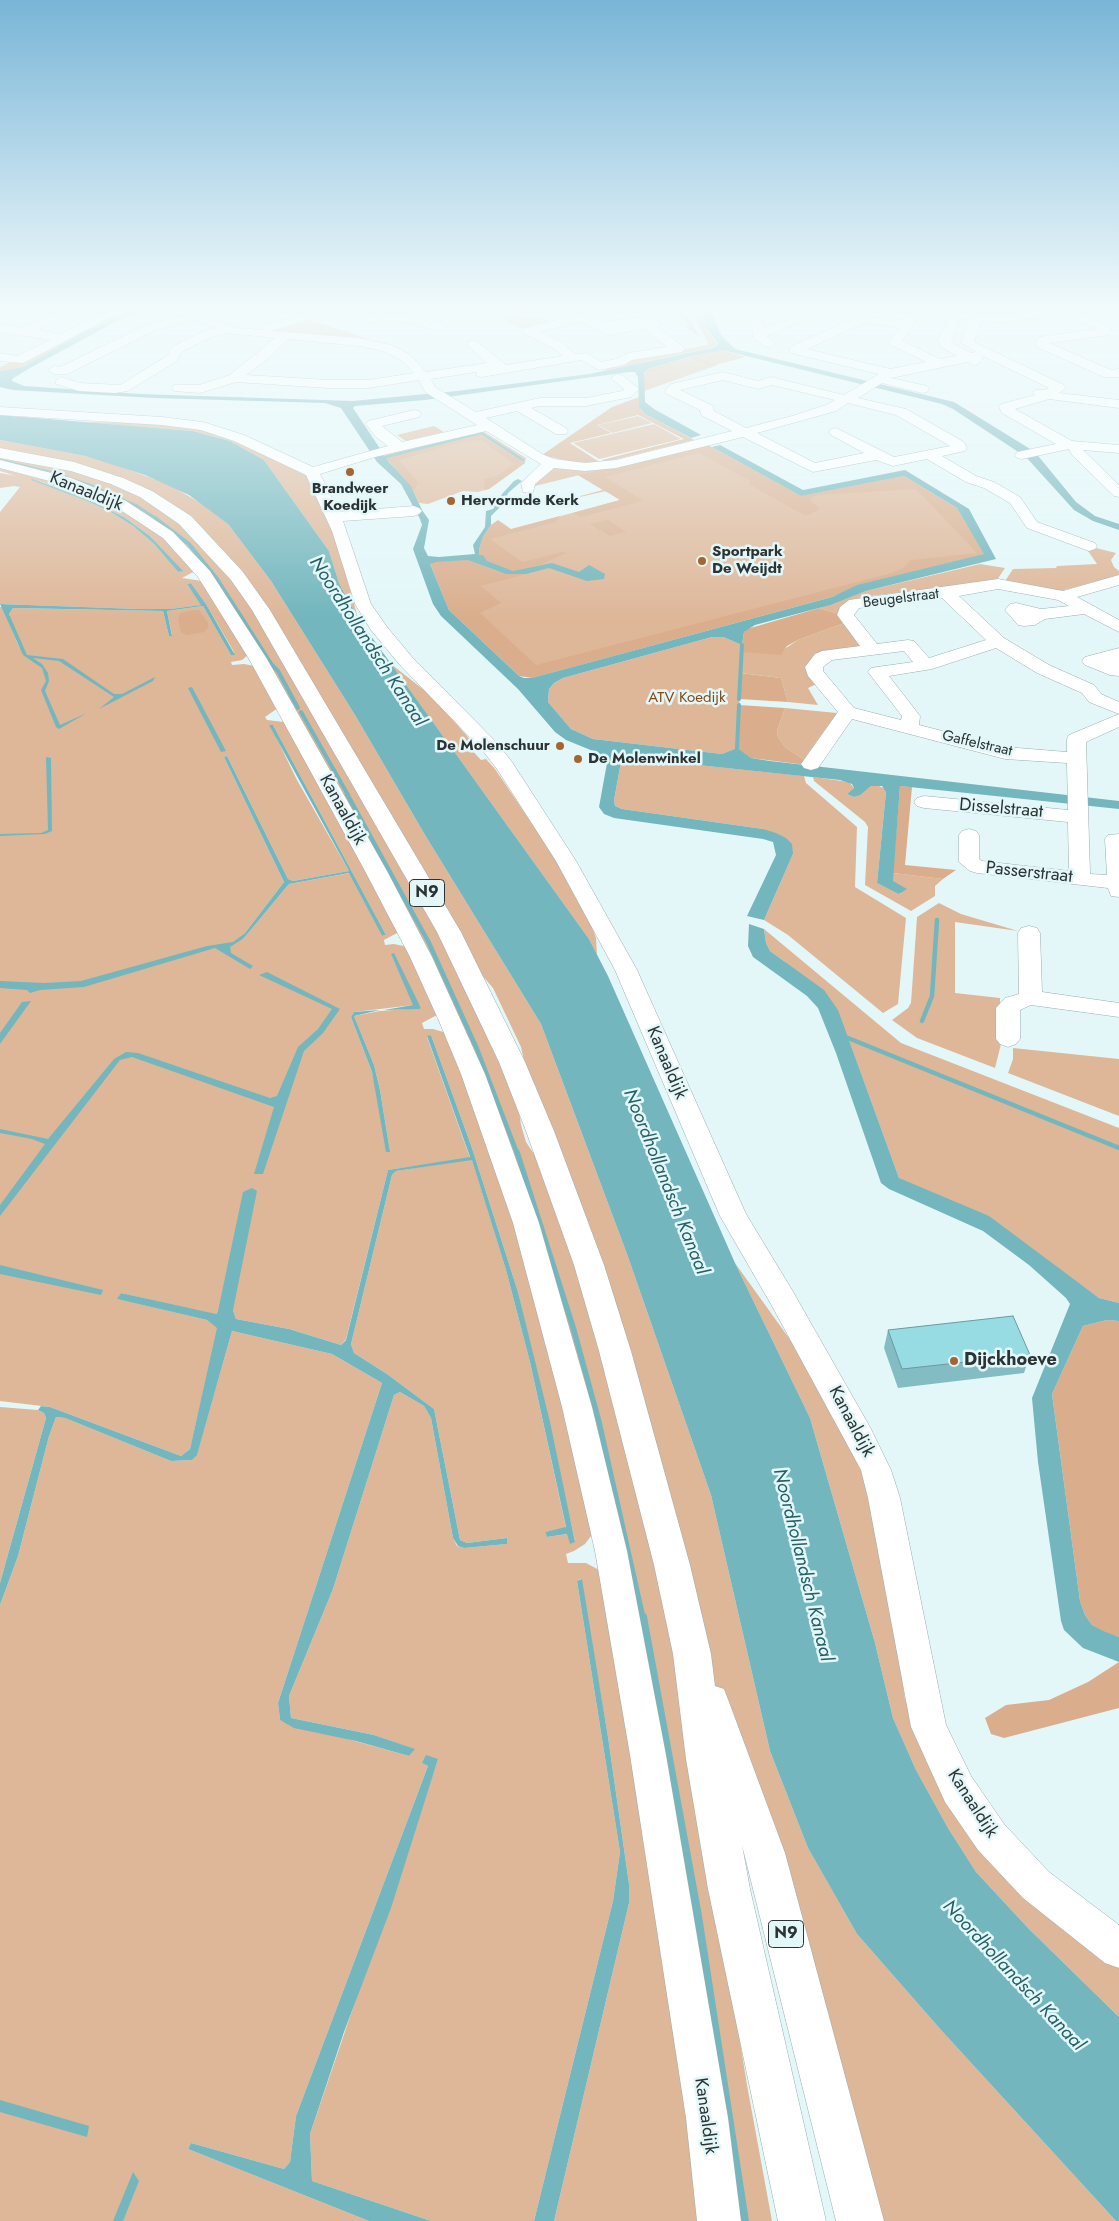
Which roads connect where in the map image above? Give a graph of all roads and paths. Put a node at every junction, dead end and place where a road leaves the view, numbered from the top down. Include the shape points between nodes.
1 (462, 410) edge
2 (507, 410) edge
3 (524, 410) edge
4 (708, 410) edge
5 (826, 410) edge
6 (892, 410) edge
7 (1007, 410) edge
8 (0, 411) edge
9 (414, 414) dead end
10 (474, 417) junction
11 (488, 426) junction
12 (561, 431) dead end
13 (745, 432) junction
14 (836, 432) dead end
15 (1072, 446) junction
16 (399, 447) junction
17 (1119, 449) edge
18 (0, 453) edge
19 (1029, 453) dead end
20 (877, 455) junction
21 (930, 455) junction
22 (551, 463) junction
23 (0, 464) edge
24 (1092, 467) junction
25 (1110, 468) dead end
26 (312, 472) junction
27 (528, 489) dead end
28 (1119, 493) edge
29 (414, 511) dead end
30 (334, 517) junction
31 (1032, 525) junction
32 (1119, 580) edge
33 (946, 593) junction
34 (1063, 596) junction
35 (1088, 609) junction
36 (1041, 614) dead end
37 (1119, 627) edge
38 (998, 642) junction
39 (872, 649) junction
40 (926, 665) junction
41 (847, 712) junction
42 (1119, 718) edge
43 (909, 728) junction
44 (1076, 758) junction
45 (810, 764) dead end
46 (924, 802) dead end
47 (1078, 820) junction
48 (969, 835) dead end
49 (1117, 839) edge
50 (1080, 878) junction
51 (1118, 887) edge
52 (1030, 933) dead end
53 (1031, 998) junction
54 (1119, 1010) edge
55 (1008, 1039) dead end
56 (692, 1654) junction
57 (1119, 1949) edge
58 (719, 2221) edge
59 (802, 2221) edge
60 (860, 2221) edge

1 - 10 street
2 - 10 street
3 - 12 street
4 - 13 street via 706,412
5 - 13 street
6 - 21 street via 959,444 960,448
7 - 15 street
8 - 26 street via 204,426 239,438
9 - 16 street via 374,424 380,434
10 - 11 street
11 - 16 street
11 - 22 street
13 - 20 street via 813,468
13 - 22 street via 600,468
14 - 20 street
15 - 17 street
15 - 19 street
15 - 24 street
16 - 26 street
18 - 56 main road, Kanaaldijk / N9 via 74,467 117,481 146,494 185,520 231,569 261,610 397,841 449,932 491,1017 540,1130 572,1215 615,1351 672,1565
20 - 21 street via 893,462
21 - 31 street via 1015,500
22 - 27 street via 528,482
23 - 58 street, Kanaaldijk via 66,481 121,504 168,535 204,574 258,659 380,879 451,1021 526,1223 577,1407 611,1551 655,1794 707,2118
24 - 25 street
24 - 28 street
26 - 30 street, Kanaaldijk
29 - 30 street
30 - 57 street, Kanaaldijk via 363,604 380,630 490,747 566,861 626,970 733,1216 786,1305 876,1470 928,1727 958,1789 991,1837 1036,1885
31 - 31 street via 1028,530 1045,544 1089,546
32 - 34 street
33 - 34 street via 998,584
33 - 38 street, Beugelstraat
33 - 39 street, Beugelstraat via 855,604 845,615
34 - 35 street
35 - 36 street
35 - 37 street
38 - 40 street
38 - 42 street, Beugelstraat via 1043,669 1088,689
39 - 40 street via 908,645
39 - 41 street via 828,655 814,667 814,672
40 - 43 street via 877,672 911,716
41 - 43 street, Gaffelstraat
41 - 45 street
42 - 44 street via 1076,739
43 - 44 street, Gaffelstraat via 1005,753
44 - 47 street
46 - 47 street, Disselstraat
47 - 49 street, Disselstraat
47 - 50 street
48 - 50 street, Passerstraat via 969,862 977,867
49 - 51 street
50 - 51 street, Passerstraat
52 - 53 street
53 - 54 street
53 - 55 street via 1008,1008
56 - 59 main road, Kanaaldijk / N9 via 729,1889
56 - 60 main road, Kanaaldijk / N9 via 765,1853

